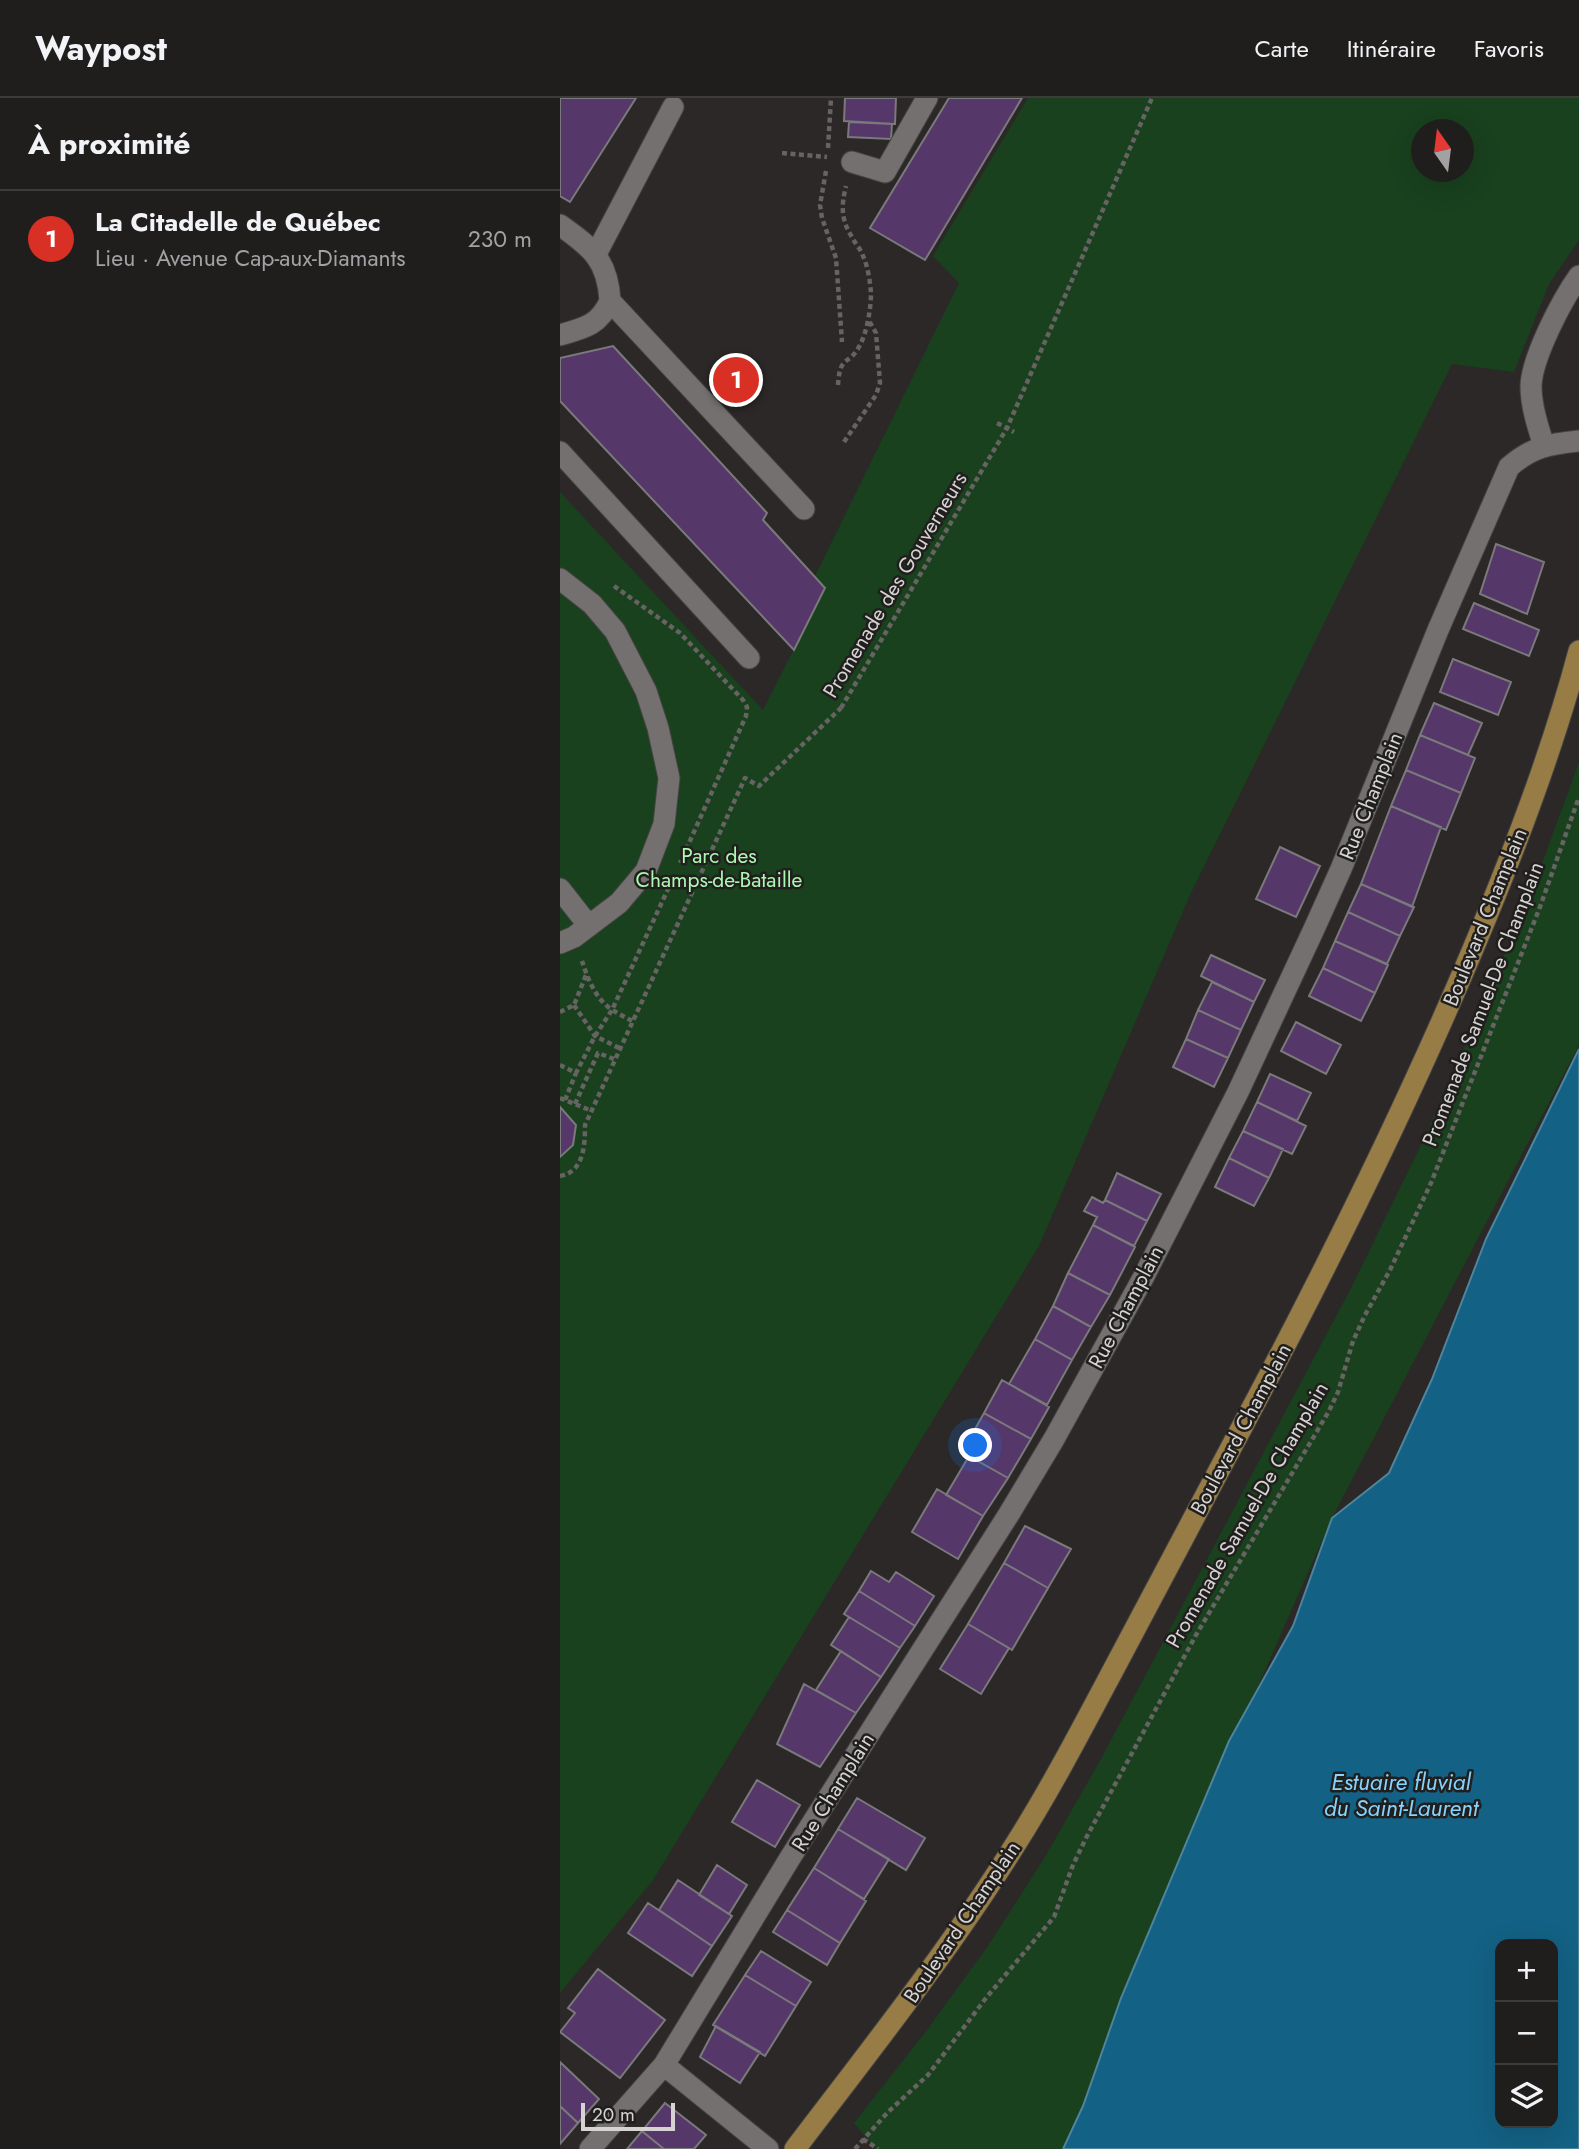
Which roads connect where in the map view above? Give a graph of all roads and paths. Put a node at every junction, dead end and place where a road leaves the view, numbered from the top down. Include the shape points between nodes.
1 (831, 98) edge
2 (927, 98) edge
3 (1152, 98) edge
4 (673, 107) dead end
5 (782, 153) dead end
6 (828, 157) junction
7 (852, 162) joint
8 (560, 225) edge
9 (596, 254) junction
10 (1579, 276) edge
11 (610, 301) junction
12 (867, 318) junction
13 (560, 335) edge
14 (842, 342) dead end
15 (838, 385) dead end
16 (997, 423) dead end
17 (1007, 428) junction
18 (1014, 432) dead end
19 (844, 442) dead end
20 (1579, 442) edge
21 (1544, 446) junction
22 (560, 452) edge
23 (804, 509) dead end
24 (560, 579) edge
25 (1579, 651) edge
26 (749, 658) dead end
27 (1579, 797) edge
28 (560, 889) edge
29 (589, 926) junction
30 (560, 943) edge
31 (580, 956) dead end
32 (586, 975) junction
33 (622, 991) dead end
34 (574, 1005) junction
35 (612, 1010) junction
36 (560, 1013) edge
37 (632, 1021) junction
38 (595, 1036) junction
39 (619, 1048) junction
40 (614, 1059) junction
41 (560, 1065) edge
42 (576, 1073) junction
43 (562, 1099) edge
44 (575, 1104) junction
45 (592, 1111) junction
46 (560, 1176) edge
47 (664, 2066) junction
48 (863, 2139) junction
49 (590, 2149) edge
50 (768, 2149) edge
51 (795, 2149) edge
52 (855, 2149) edge
53 (877, 2149) edge

1 - 6 path
2 - 7 street via 885,172
3 - 17 path, Promenade des Gouverneurs, bridge
4 - 9 street
5 - 6 path
6 - 14 path via 820,205 835,258
7 - 12 path via 841,204 868,272
8 - 9 street
9 - 11 street via 603,265
10 - 21 street via 1562,301 1531,385
11 - 13 street via 595,323
11 - 23 street
12 - 15 path via 860,344 839,369
12 - 19 path via 876,333 880,383
16 - 17 path
17 - 18 path
17 - 37 path, Promenade des Gouverneurs, bridge via 841,708 759,786 745,778
20 - 21 street, Rue Champlain
21 - 47 street, Rue Champlain via 1509,467 1319,917 1238,1092 1143,1278 1009,1514
22 - 26 street
24 - 29 street via 592,604 615,631 646,691 669,778 664,824 646,872 619,903
25 - 51 main road, Boulevard Champlain via 1505,872 1405,1104 1323,1274 1018,1841 962,1929
27 - 48 path, Promenade Samuel-De Champlain via 1431,1183 1353,1341 1329,1411 1196,1634 1086,1838 1054,1917 928,2075
28 - 29 street
29 - 30 street
31 - 32 path
32 - 34 path
32 - 35 path via 601,1002
33 - 35 path
34 - 36 path
34 - 38 path
35 - 37 path
35 - 38 path
37 - 39 path, Promenade des Gouverneurs
38 - 39 path
38 - 42 path
39 - 40 path, Promenade des Gouverneurs
40 - 44 path via 598,1053
40 - 45 path, Promenade des Gouverneurs
41 - 42 path
42 - 43 path
43 - 44 path
44 - 45 path
45 - 46 path, Promenade des Gouverneurs via 579,1163
47 - 49 street, Rue Champlain
47 - 50 street
48 - 52 path, Promenade Samuel-De Champlain
48 - 53 path

